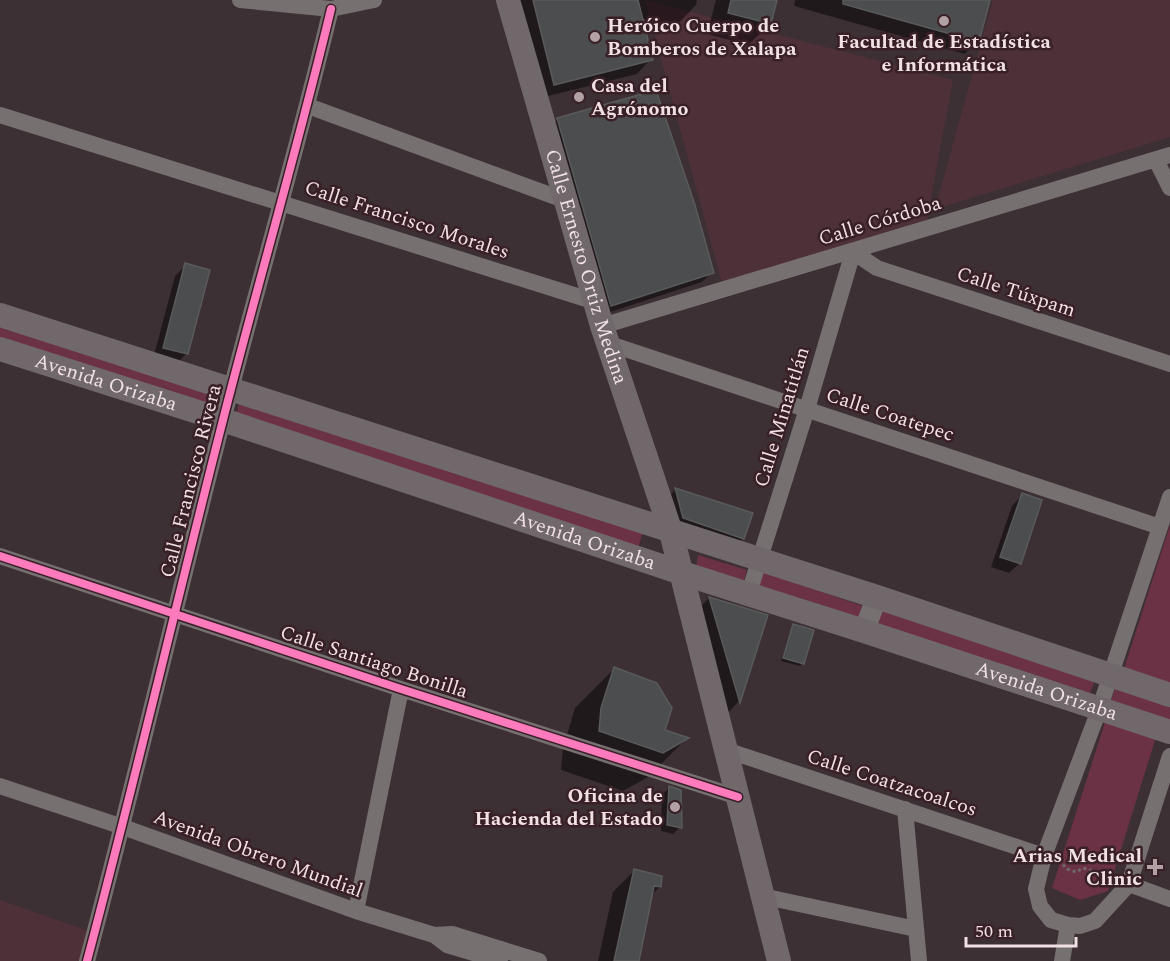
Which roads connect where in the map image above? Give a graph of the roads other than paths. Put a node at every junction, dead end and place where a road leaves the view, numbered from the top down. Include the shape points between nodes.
1 (240, 0) edge
2 (374, 0) edge
3 (508, 0) edge
4 (331, 9) junction
5 (308, 106) junction
6 (0, 115) edge
7 (1163, 158) edge
8 (1170, 188) edge
9 (564, 200) junction
10 (281, 202) junction
11 (853, 252) junction
12 (596, 302) junction
13 (0, 315) edge
14 (605, 334) junction
15 (0, 349) edge
16 (1170, 364) edge
17 (232, 388) junction
18 (807, 409) junction
19 (223, 420) junction
20 (1170, 497) edge
21 (1160, 527) junction
22 (671, 531) junction
23 (0, 556) edge
24 (760, 560) junction
25 (682, 573) junction
26 (748, 593) junction
27 (877, 597) junction
28 (175, 613) junction
29 (864, 631) junction
30 (1110, 676) junction
31 (401, 689) junction
32 (1170, 695) edge
33 (1099, 710) junction
34 (1170, 732) edge
35 (726, 750) junction
36 (1170, 756) edge
37 (0, 786) edge
38 (738, 797) junction
39 (905, 809) junction
40 (123, 827) junction
41 (1044, 856) junction
42 (1129, 884) junction
43 (762, 896) junction
44 (1170, 899) edge
45 (356, 911) junction
46 (1068, 925) junction
47 (916, 929) junction
48 (434, 935) junction
49 (87, 961) edge
50 (500, 961) edge
51 (539, 961) edge
52 (779, 961) edge
53 (919, 961) edge
54 (1062, 961) edge

1 - 4 street
2 - 4 street
3 - 9 main road, Calle Ernesto Ortiz Medina
4 - 5 street, Calle Francisco Rivera
5 - 9 street
5 - 10 street, Calle Francisco Rivera
6 - 10 street, Calle Francisco Morales
7 - 8 street
7 - 11 street, Calle Córdoba
9 - 12 main road, Calle Ernesto Ortiz Medina
10 - 12 street, Calle Francisco Morales
10 - 17 street, Calle Francisco Rivera
11 - 14 street, Calle Córdoba
11 - 16 street, Calle Túxpam via 877,268
11 - 18 street, Calle Minatitlán
12 - 14 main road, Calle Ernesto Ortiz Medina
13 - 17 main road, Avenida Orizaba
14 - 18 street, Calle Coatepec
14 - 22 main road, Calle Ernesto Ortiz Medina
15 - 19 main road, Avenida Orizaba
17 - 19 street, Calle Francisco Rivera
17 - 22 main road, Avenida Orizaba
18 - 21 street, Calle Coatepec
18 - 24 street, Calle Minatitlán
19 - 25 main road, Avenida Orizaba
19 - 28 street, Calle Francisco Rivera
20 - 21 street
21 - 30 street
22 - 24 main road, Avenida Orizaba
22 - 25 main road, Calle Ernesto Ortiz Medina
23 - 28 street, Calle Santiago Bonilla
24 - 26 street, Calle Minatitlán
24 - 27 main road, Avenida Orizaba
25 - 26 main road, Avenida Orizaba
25 - 35 main road, Calle Ernesto Ortiz Medina
26 - 29 main road, Avenida Orizaba
27 - 29 street
27 - 30 main road, Avenida Orizaba
28 - 31 street, Calle Santiago Bonilla
28 - 40 street, Calle Francisco Rivera
29 - 33 main road, Avenida Orizaba
30 - 32 main road, Avenida Orizaba
30 - 33 street
31 - 38 street, Calle Santiago Bonilla
31 - 45 street
33 - 34 main road, Avenida Orizaba
33 - 41 street
35 - 38 main road, Calle Ernesto Ortiz Medina
35 - 39 street, Calle Coatzacoalcos
36 - 42 street
37 - 40 street, Avenida Obrero Mundial
38 - 43 main road, Calle Ernesto Ortiz Medina
39 - 41 street, Calle Coatzacoalcos
39 - 47 street
40 - 45 street, Avenida Obrero Mundial
40 - 49 street, Calle Francisco Rivera
41 - 46 street via 1036,888 1040,906 1051,920
42 - 44 street
42 - 46 street via 1095,921
43 - 47 street
43 - 52 main road, Calle Ernesto Ortiz Medina
45 - 48 street, Avenida Obrero Mundial
46 - 54 street
47 - 53 street
48 - 50 street, Avenida Obrero Mundial via 447,945
48 - 51 street, Avenida Obrero Mundial via 452,934

